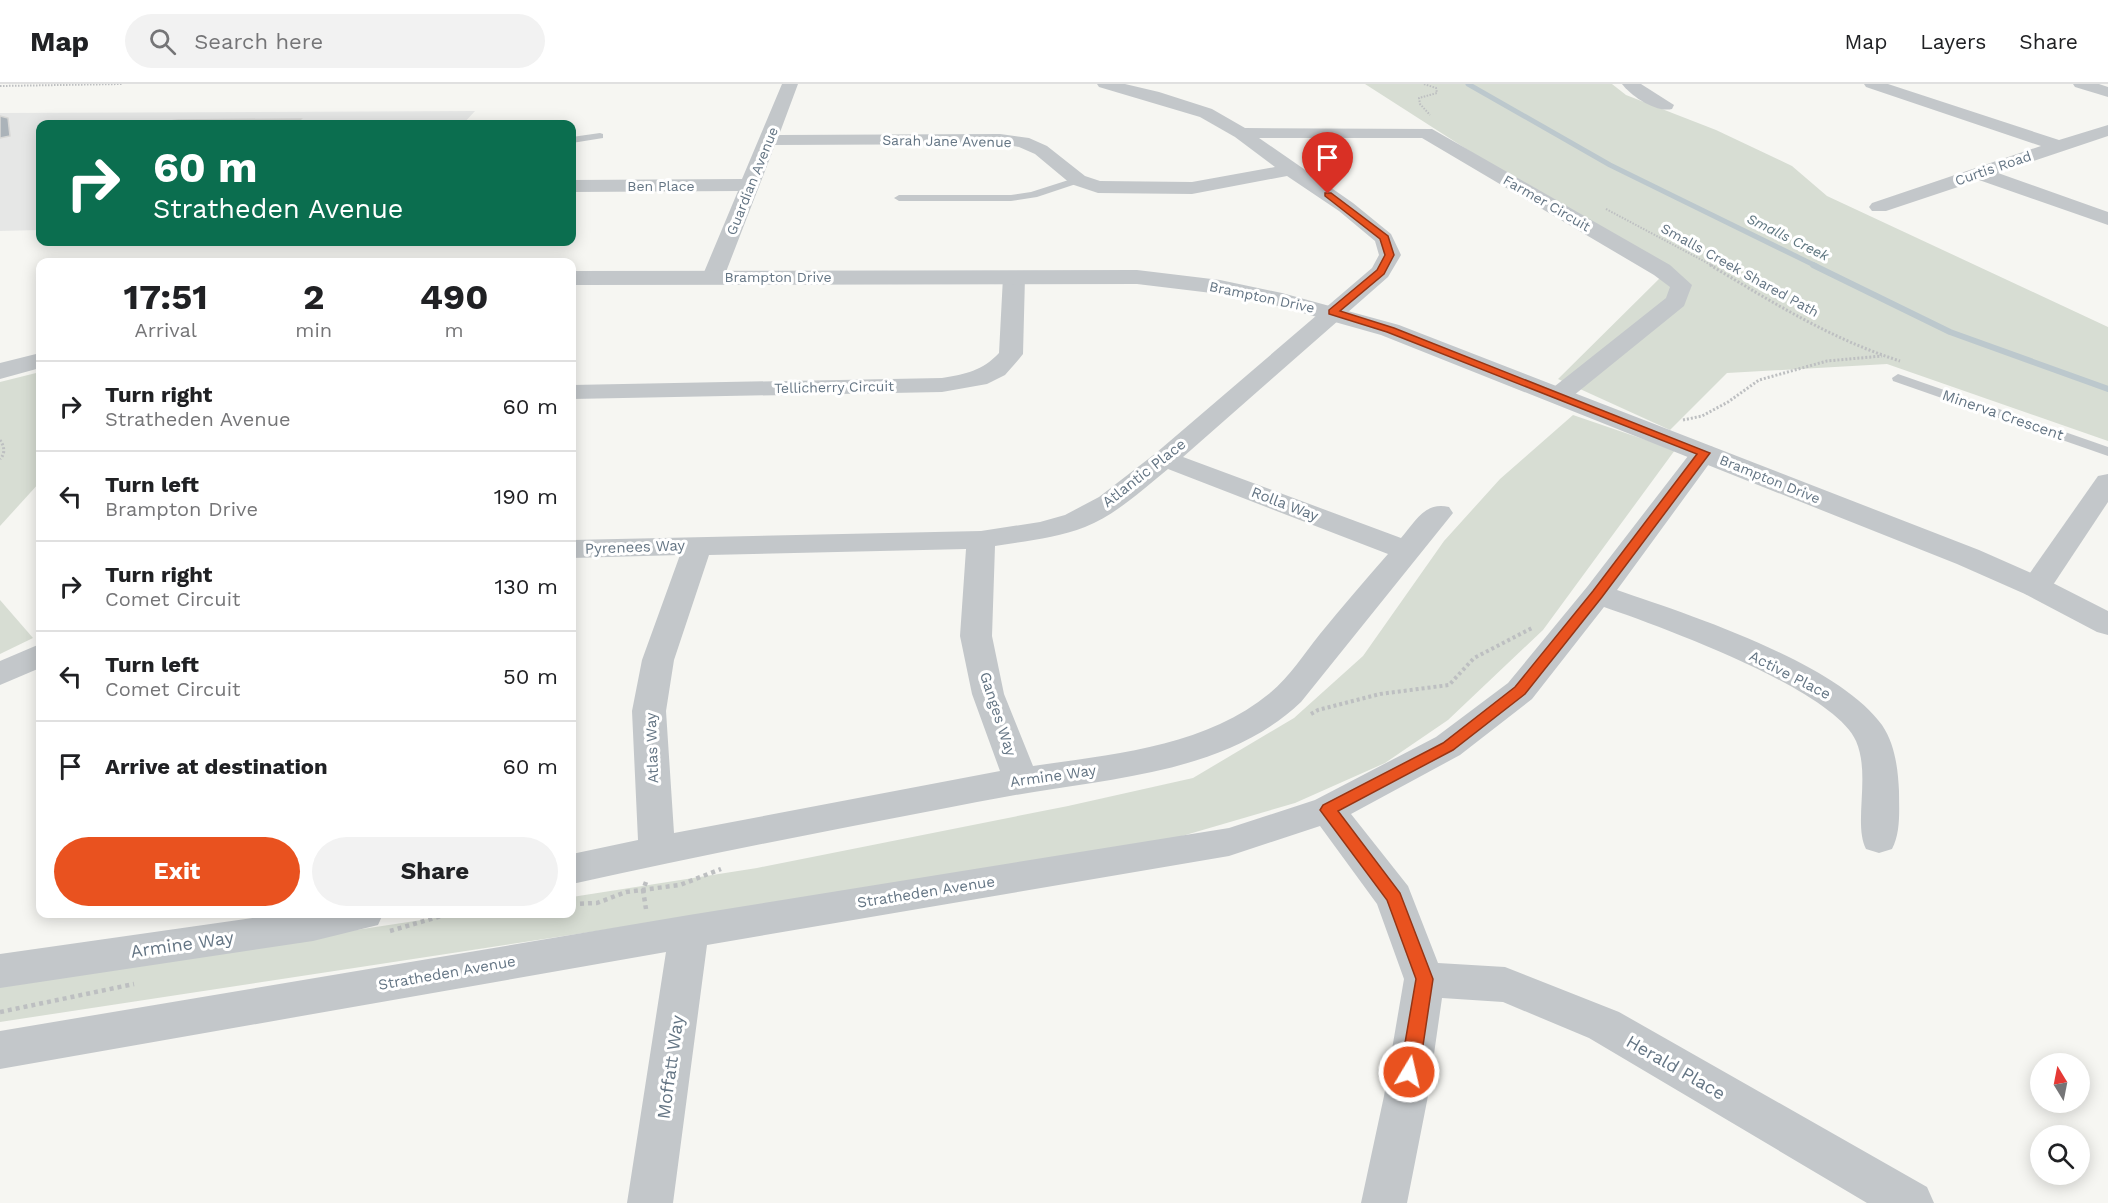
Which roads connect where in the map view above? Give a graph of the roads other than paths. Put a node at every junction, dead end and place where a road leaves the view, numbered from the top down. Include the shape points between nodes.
1 (790, 84) edge
2 (1105, 84) edge
3 (1179, 84) edge
4 (1630, 84) edge
5 (1872, 84) edge
6 (2081, 84) edge
7 (2108, 92) edge
8 (1153, 96) junction
9 (1666, 105) dead end
10 (2108, 130) edge
11 (1241, 133) junction
12 (600, 136) dead end
13 (576, 139) edge
14 (768, 140) junction
15 (2058, 146) junction
16 (1290, 170) junction
17 (1978, 173) junction
18 (1078, 180) junction
19 (751, 185) junction
20 (576, 186) edge
21 (899, 198) dead end
22 (1879, 207) dead end
23 (2108, 219) edge
24 (1014, 277) junction
25 (576, 278) edge
26 (713, 278) junction
27 (1332, 312) junction
28 (36, 361) edge
29 (0, 371) edge
30 (1898, 378) dead end
31 (576, 392) edge
32 (1559, 395) junction
33 (2108, 452) edge
34 (1704, 453) junction
35 (1165, 459) junction
36 (2108, 482) edge
37 (1439, 513) dead end
38 (981, 540) junction
39 (698, 545) junction
40 (576, 549) edge
41 (1405, 550) junction
42 (2036, 587) junction
43 (1598, 594) junction
44 (2108, 624) edge
45 (36, 657) edge
46 (0, 674) edge
47 (1021, 780) junction
48 (1328, 810) junction
49 (1879, 839) dead end
50 (657, 850) junction
51 (576, 868) edge
52 (345, 918) edge
53 (670, 934) junction
54 (0, 971) edge
55 (1424, 979) junction
56 (0, 1050) edge
57 (650, 1203) edge
58 (1384, 1203) edge
59 (1911, 1203) edge

1 - 14 street, Guardian Avenue
2 - 8 street, Atlantic Place
3 - 8 street
4 - 9 street
5 - 15 street
6 - 7 street
8 - 11 street, Atlantic Place via 1206,113
10 - 15 street, Curtis Road
11 - 16 street, Atlantic Place
11 - 32 street, Farmer Circuit via 1426,133 1662,270 1681,285 1676,301
12 - 13 lane
14 - 18 street, Sarah Jane Avenue via 1023,142 1041,150
14 - 19 street, Guardian Avenue
15 - 17 street, Curtis Road
16 - 18 street, Sarah Jane Avenue via 1192,188 1107,187
16 - 27 street, Atlantic Place via 1384,238 1390,255 1380,272
17 - 22 street, Curtis Road
17 - 23 street
18 - 21 lane via 1011,198
19 - 20 street, Ben Place
19 - 26 street, Guardian Avenue
24 - 26 street, Brampton Drive
24 - 27 street, Brampton Drive via 1137,276 1178,280
24 - 31 street, Tellicherry Circuit via 1011,354 996,370 978,379 942,385
25 - 26 street, Brampton Drive
27 - 32 street, Brampton Drive via 1390,330
27 - 35 street, Atlantic Place
28 - 29 street
30 - 33 lane, Minerva Crescent
32 - 34 street, Brampton Drive
34 - 42 street, Brampton Drive
34 - 43 street, Stratheden Avenue
35 - 38 street, Atlantic Place via 1109,503 1075,521
35 - 41 street, Rolla Way
36 - 42 street
37 - 41 street, Armine Way
38 - 39 street, Atlantic Place
38 - 47 street, Ganges Way via 976,636 988,694
39 - 40 street, Pyrenees Way
39 - 50 street, Atlas Way via 658,660 649,711
41 - 47 street, Armine Way via 1276,706 1236,732 1185,752 1128,766
42 - 44 street, Brampton Drive
43 - 48 street, Stratheden Avenue via 1520,691 1448,746
43 - 49 street, Active Place via 1669,618 1782,668 1842,702 1870,733 1880,763
45 - 46 street
47 - 50 street, Armine Way
48 - 53 street, Stratheden Avenue via 1228,842
48 - 55 street via 1394,897
50 - 51 street, Armine Way
52 - 54 street, Armine Way
53 - 56 street, Stratheden Avenue
53 - 57 street, Moffatt Way
55 - 58 street
55 - 59 street, Herald Place via 1506,985 1604,1025

